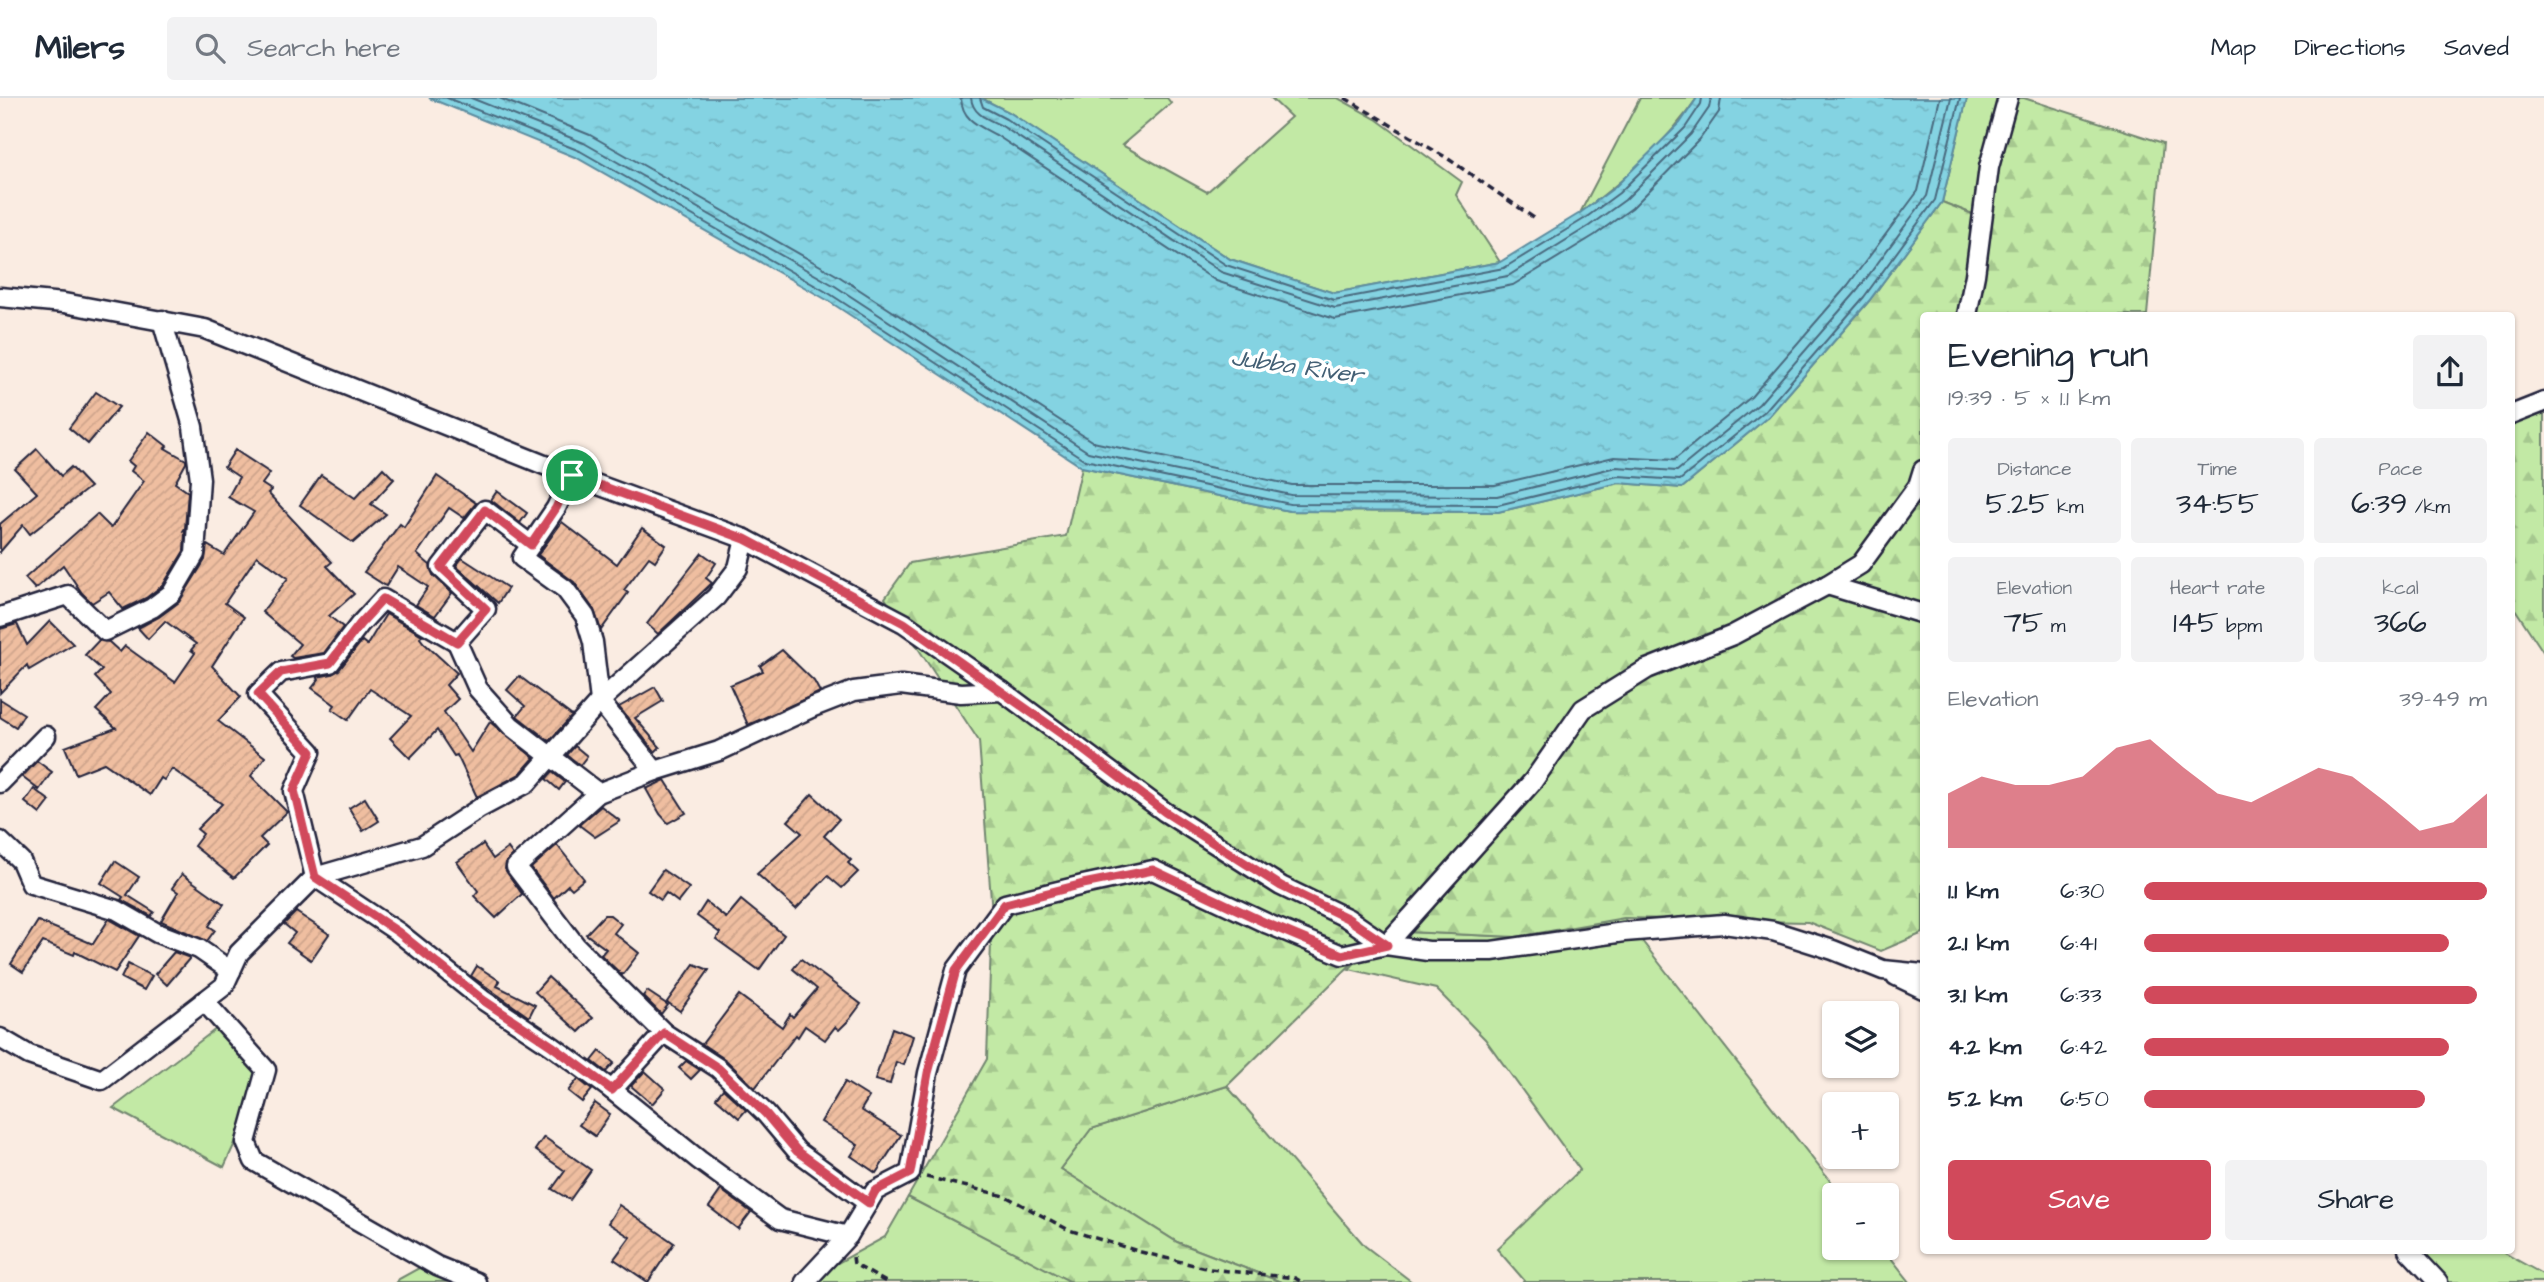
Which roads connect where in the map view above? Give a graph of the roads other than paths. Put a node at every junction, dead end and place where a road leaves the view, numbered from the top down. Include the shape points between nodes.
1 (2008, 98) edge
2 (0, 297) edge
3 (1968, 312) edge
4 (162, 320) junction
5 (2544, 402) edge
6 (2515, 413) edge
7 (572, 475) junction
8 (1920, 478) edge
9 (745, 539) junction
10 (531, 545) junction
11 (1827, 585) junction
12 (1920, 613) edge
13 (0, 617) edge
14 (457, 642) junction
15 (1002, 691) junction
16 (600, 701) junction
17 (46, 736) dead end
18 (551, 757) junction
19 (655, 771) junction
20 (0, 783) edge
21 (598, 793) junction
22 (0, 841) edge
23 (315, 877) junction
24 (1387, 945) junction
25 (1883, 970) junction
26 (231, 971) junction
27 (1920, 974) edge
28 (1920, 988) edge
29 (204, 1001) junction
30 (664, 1033) junction
31 (0, 1038) edge
32 (612, 1090) junction
33 (869, 1203) junction
34 (848, 1236) junction
35 (2412, 1254) edge
36 (476, 1282) edge
37 (805, 1282) edge
38 (2438, 1282) edge

1 - 3 street via 1989,167
2 - 4 street
4 - 7 street via 205,329
4 - 13 street via 192,427 200,480 195,554 172,593 106,631 68,595
5 - 6 street
7 - 9 street
7 - 10 street
8 - 11 street via 1861,564
9 - 15 street via 904,623
9 - 16 street via 738,568 716,597
10 - 14 street via 485,510 441,567 486,609
10 - 16 street via 522,558 565,589 585,616
11 - 12 street
11 - 24 street via 1733,635 1647,669 1583,709 1533,781
14 - 18 street via 478,689 511,726
14 - 23 street via 383,599 330,663 281,672 258,694 311,752 294,790
15 - 19 street via 961,693 901,685 854,691 719,751
15 - 24 street via 1165,812 1281,886 1347,918
16 - 18 street
16 - 19 street
17 - 20 street
18 - 21 street
18 - 23 street via 527,783 422,846
19 - 21 street
21 - 30 street via 516,867 576,946
22 - 26 street via 21,861 31,884 117,910 157,933 199,949
23 - 26 street via 239,953
23 - 32 street via 398,932 483,1000
24 - 25 street via 1428,951 1492,951 1624,932 1724,924 1773,931
24 - 33 street via 1342,955 1153,870 1005,904 956,970 928,1073 910,1173 875,1191
25 - 27 street
25 - 28 street
26 - 29 street via 224,986
29 - 31 street via 102,1080 29,1055
29 - 36 street via 266,1070 246,1142 254,1161 437,1266
30 - 32 street
30 - 33 street via 718,1068 797,1151
32 - 34 street via 780,1219
33 - 34 street
34 - 37 street
35 - 38 street

